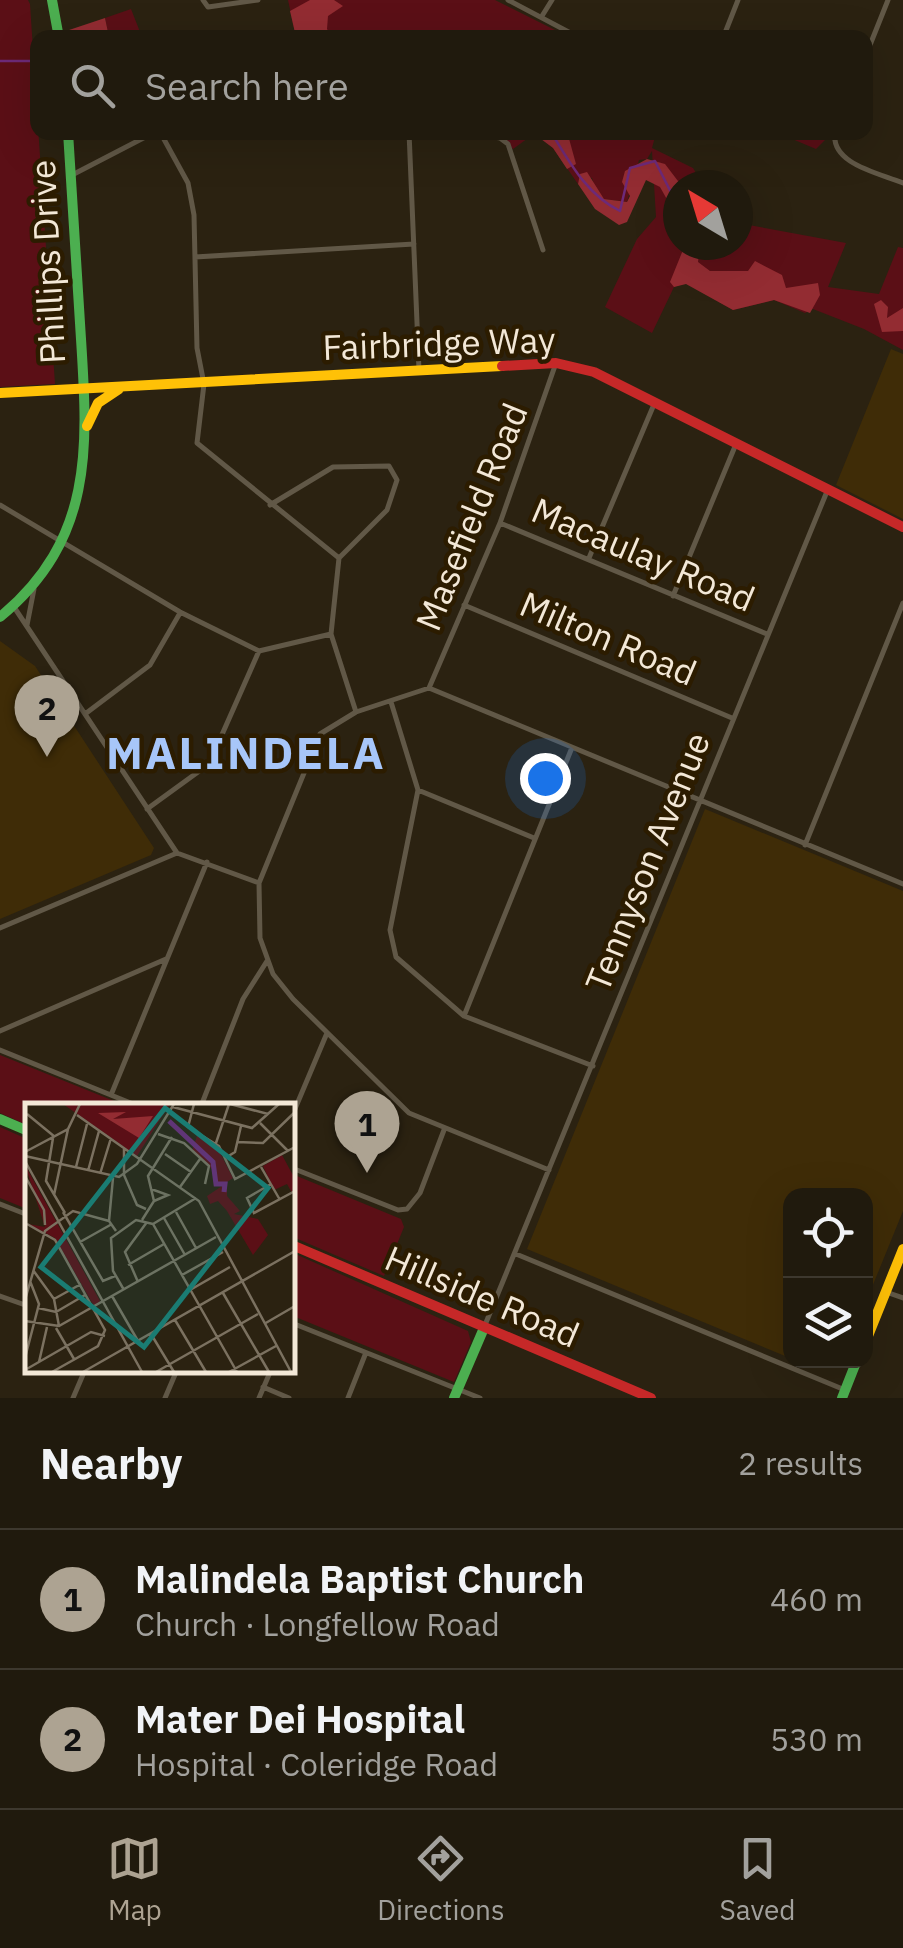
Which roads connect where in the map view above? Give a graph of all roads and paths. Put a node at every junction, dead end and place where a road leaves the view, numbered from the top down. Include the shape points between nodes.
1 (52, 0) edge
2 (203, 0) edge
3 (258, 0) edge
4 (508, 0) edge
5 (552, 0) edge
6 (737, 0) edge
7 (888, 0) edge
8 (542, 16) junction
9 (58, 30) edge
10 (566, 30) edge
11 (725, 30) edge
12 (873, 38) edge
13 (69, 140) edge
14 (142, 140) edge
15 (163, 140) edge
16 (409, 140) edge
17 (503, 140) edge
18 (834, 140) edge
19 (72, 175) junction
20 (903, 183) edge
21 (414, 244) junction
22 (543, 250) dead end
23 (196, 257) junction
24 (556, 362) junction
25 (418, 370) junction
26 (204, 384) junction
27 (123, 387) junction
28 (82, 389) junction
29 (0, 392) edge
30 (655, 402) junction
31 (86, 428) junction
32 (736, 444) junction
33 (829, 489) junction
34 (0, 505) edge
35 (270, 505) junction
36 (500, 522) junction
37 (903, 527) edge
38 (61, 544) junction
39 (339, 558) junction
40 (589, 558) junction
41 (34, 589) junction
42 (673, 596) junction
43 (903, 603) edge
44 (464, 605) junction
45 (14, 607) junction
46 (180, 612) junction
47 (0, 617) edge
48 (27, 626) junction
49 (331, 634) junction
50 (767, 634) junction
51 (259, 651) junction
52 (429, 688) junction
53 (391, 702) junction
54 (356, 712) junction
55 (85, 714) junction
56 (732, 718) junction
57 (571, 749) junction
58 (418, 790) junction
59 (699, 801) junction
60 (147, 809) junction
61 (534, 838) junction
62 (806, 845) junction
63 (177, 853) junction
64 (207, 862) junction
65 (259, 883) junction
66 (903, 884) edge
67 (0, 928) edge
68 (166, 958) junction
69 (267, 961) junction
70 (464, 1016) junction
71 (0, 1031) edge
72 (327, 1033) junction
73 (0, 1050) edge
74 (593, 1066) junction
75 (111, 1095) junction
76 (131, 1103) edge
77 (202, 1103) edge
78 (295, 1109) edge
79 (0, 1119) edge
80 (25, 1130) edge
81 (444, 1130) junction
82 (295, 1169) edge
83 (549, 1170) junction
84 (0, 1204) edge
85 (25, 1214) edge
86 (295, 1246) edge
87 (903, 1249) edge
88 (516, 1254) junction
89 (886, 1292) junction
90 (0, 1296) edge
91 (903, 1298) edge
92 (25, 1305) edge
93 (295, 1323) edge
94 (873, 1324) edge
95 (484, 1328) junction
96 (365, 1355) junction
97 (854, 1368) edge
98 (84, 1373) edge
99 (175, 1373) edge
100 (269, 1373) edge
101 (263, 1387) junction
102 (456, 1394) edge
103 (844, 1394) edge
104 (73, 1398) edge
105 (165, 1398) edge
106 (258, 1398) edge
107 (290, 1398) edge
108 (348, 1398) edge
109 (480, 1398) edge
110 (651, 1398) edge

1 - 9 main road
2 - 3 street via 208,7
4 - 8 street
5 - 8 street
6 - 11 street
7 - 12 street
8 - 10 street
13 - 19 main road, Phillips Drive
14 - 19 street
15 - 23 street via 188,183
16 - 21 street
17 - 22 street
18 - 20 street via 840,156
19 - 28 main road, Phillips Drive
21 - 23 street
21 - 25 street
23 - 26 street via 196,348
24 - 25 main road, Fairbridge Way
24 - 30 main road, Fairbridge Way
24 - 36 street, Masefield Road
25 - 26 main road, Fairbridge Way
26 - 27 main road, Fairbridge Way
26 - 35 street via 197,443
27 - 28 main road, Fairbridge Way
27 - 31 main road via 98,403
28 - 29 main road, Fairbridge Way
28 - 31 main road, Phillips Drive
30 - 32 main road, Fairbridge Way
30 - 40 street
31 - 38 main road, Phillips Drive via 79,501
32 - 33 main road, Fairbridge Way
32 - 42 street
33 - 37 main road, Fairbridge Way
33 - 50 street, Tennyson Avenue
34 - 38 street
35 - 39 street
35 - 39 street via 333,466 389,466 397,480 388,510
36 - 40 street, Macaulay Road
36 - 44 street, Masefield Road
38 - 41 main road, Phillips Drive
38 - 46 street
39 - 49 street
40 - 42 street, Macaulay Road
41 - 45 main road, Phillips Drive
41 - 48 street
42 - 50 street, Macaulay Road
43 - 62 street
44 - 52 street, Masefield Road
44 - 56 street, Milton Road
45 - 47 main road, Phillips Drive
45 - 48 street
46 - 51 street
46 - 55 street via 150,665
48 - 55 street
49 - 51 street
49 - 54 street
50 - 56 street, Tennyson Avenue
51 - 60 street via 209,764
52 - 53 street
52 - 57 street
53 - 54 street
53 - 58 street
54 - 65 street via 318,739
55 - 60 street
56 - 59 street, Tennyson Avenue
57 - 59 street
57 - 61 street
58 - 61 street
58 - 70 street via 390,946 407,969
59 - 62 street
59 - 74 street, Tennyson Avenue
60 - 63 street
61 - 70 street
62 - 66 street
63 - 64 street
63 - 67 street
64 - 65 street
64 - 68 street
65 - 69 street via 257,913
68 - 71 street
68 - 75 street
69 - 72 street
69 - 77 street via 242,999
70 - 74 street
72 - 78 street
72 - 81 street via 398,1103
73 - 75 street
74 - 83 street, Tennyson Avenue
75 - 76 street
79 - 80 main road
81 - 82 street via 407,1208
81 - 83 street
83 - 88 street, Tennyson Avenue
84 - 85 street
86 - 95 main road, Hillside Road
87 - 89 main road
88 - 95 street, Tennyson Avenue
88 - 103 street
89 - 91 street
89 - 94 main road
90 - 92 street
93 - 96 street
95 - 102 main road
95 - 110 main road, Hillside Road
96 - 102 street
96 - 108 street
97 - 103 main road
98 - 104 street
99 - 105 street
100 - 101 street
101 - 106 street
101 - 107 street
102 - 109 street

